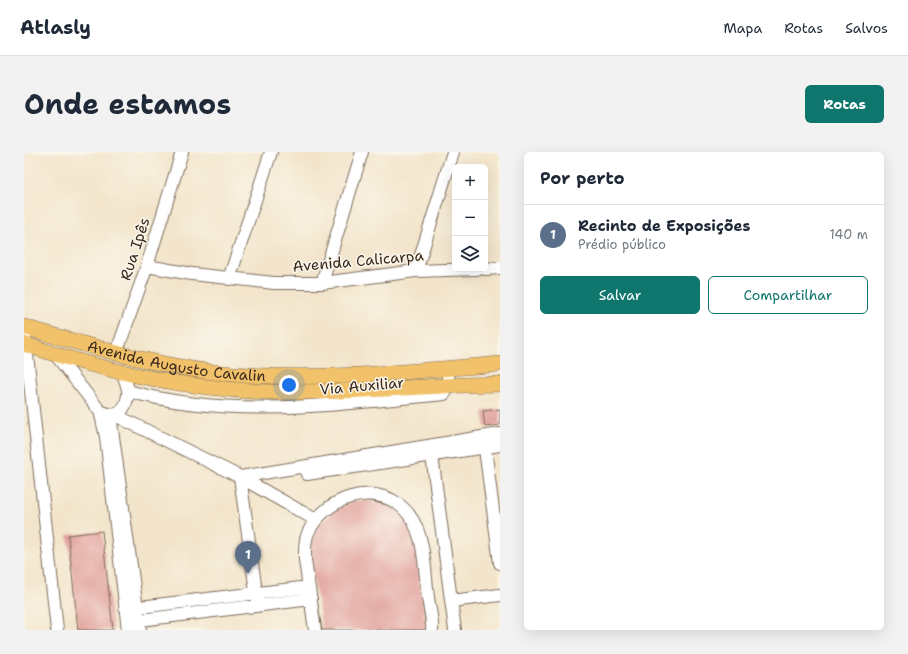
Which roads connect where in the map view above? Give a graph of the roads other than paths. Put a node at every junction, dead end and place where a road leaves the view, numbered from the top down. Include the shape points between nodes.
1 (182, 152) edge
2 (271, 152) edge
3 (362, 152) edge
4 (453, 152) edge
5 (147, 266) junction
6 (500, 268) edge
7 (488, 269) edge
8 (452, 270) edge
9 (416, 271) junction
10 (229, 279) junction
11 (322, 283) junction
12 (24, 327) edge
13 (25, 344) edge
14 (55, 354) junction
15 (500, 364) edge
16 (116, 365) junction
17 (447, 368) junction
18 (243, 374) junction
19 (500, 384) edge
20 (449, 385) junction
21 (243, 390) junction
22 (128, 391) junction
23 (109, 413) junction
24 (500, 434) edge
25 (484, 442) junction
26 (500, 445) edge
27 (431, 450) junction
28 (243, 482) junction
29 (316, 520) junction
30 (500, 562) edge
31 (448, 574) junction
32 (426, 578) junction
33 (309, 587) junction
34 (257, 593) junction
35 (500, 595) edge
36 (310, 599) junction
37 (451, 601) junction
38 (182, 602) junction
39 (258, 606) junction
40 (138, 608) junction
41 (125, 609) junction
42 (184, 615) junction
43 (140, 625) edge
44 (127, 626) edge
45 (57, 630) edge
46 (315, 630) edge
47 (432, 630) edge
48 (455, 630) edge

1 - 5 street, Rua Ipês
2 - 10 street
3 - 11 street
4 - 9 street
5 - 10 street, Avenida Calicarpa
5 - 16 street, Rua Ipês
6 - 7 street
8 - 9 street, Avenida Calicarpa
9 - 11 street, Avenida Calicarpa
10 - 11 street, Avenida Calicarpa via 274,283
12 - 13 street
12 - 16 main road, Avenida Augusto Cavalin
13 - 14 main road, Avenida Augusto Cavalin
13 - 45 street
14 - 16 main road, Avenida Augusto Cavalin
14 - 23 street
15 - 17 main road, Avenida Augusto Cavalin
16 - 18 main road, Avenida Augusto Cavalin via 184,367
16 - 21 main road, Avenida Augusto Cavalin via 214,387
16 - 22 street
17 - 18 main road, Avenida Augusto Cavalin via 321,375
17 - 20 street
18 - 21 main road
19 - 20 main road, Avenida Augusto Cavalin
20 - 21 main road, Avenida Augusto Cavalin via 322,392
20 - 22 street, Via Auxiliar via 444,394 268,408 189,404
22 - 23 street via 120,412
23 - 28 street
23 - 40 street
23 - 41 street via 106,437
24 - 25 street
25 - 26 street
25 - 27 street
25 - 30 street
27 - 28 street
27 - 31 street
28 - 29 street
28 - 34 street
29 - 32 street via 332,506 357,495 390,500 402,507 416,526
29 - 33 street via 308,534 305,548
31 - 32 street
31 - 37 street
32 - 47 street
33 - 34 street
33 - 36 street
34 - 38 street
34 - 39 street
35 - 37 street
36 - 39 street
36 - 46 street
37 - 48 street
38 - 40 street
38 - 42 street
39 - 42 street
40 - 41 street
40 - 43 street
41 - 44 street
42 - 43 street
43 - 44 street

